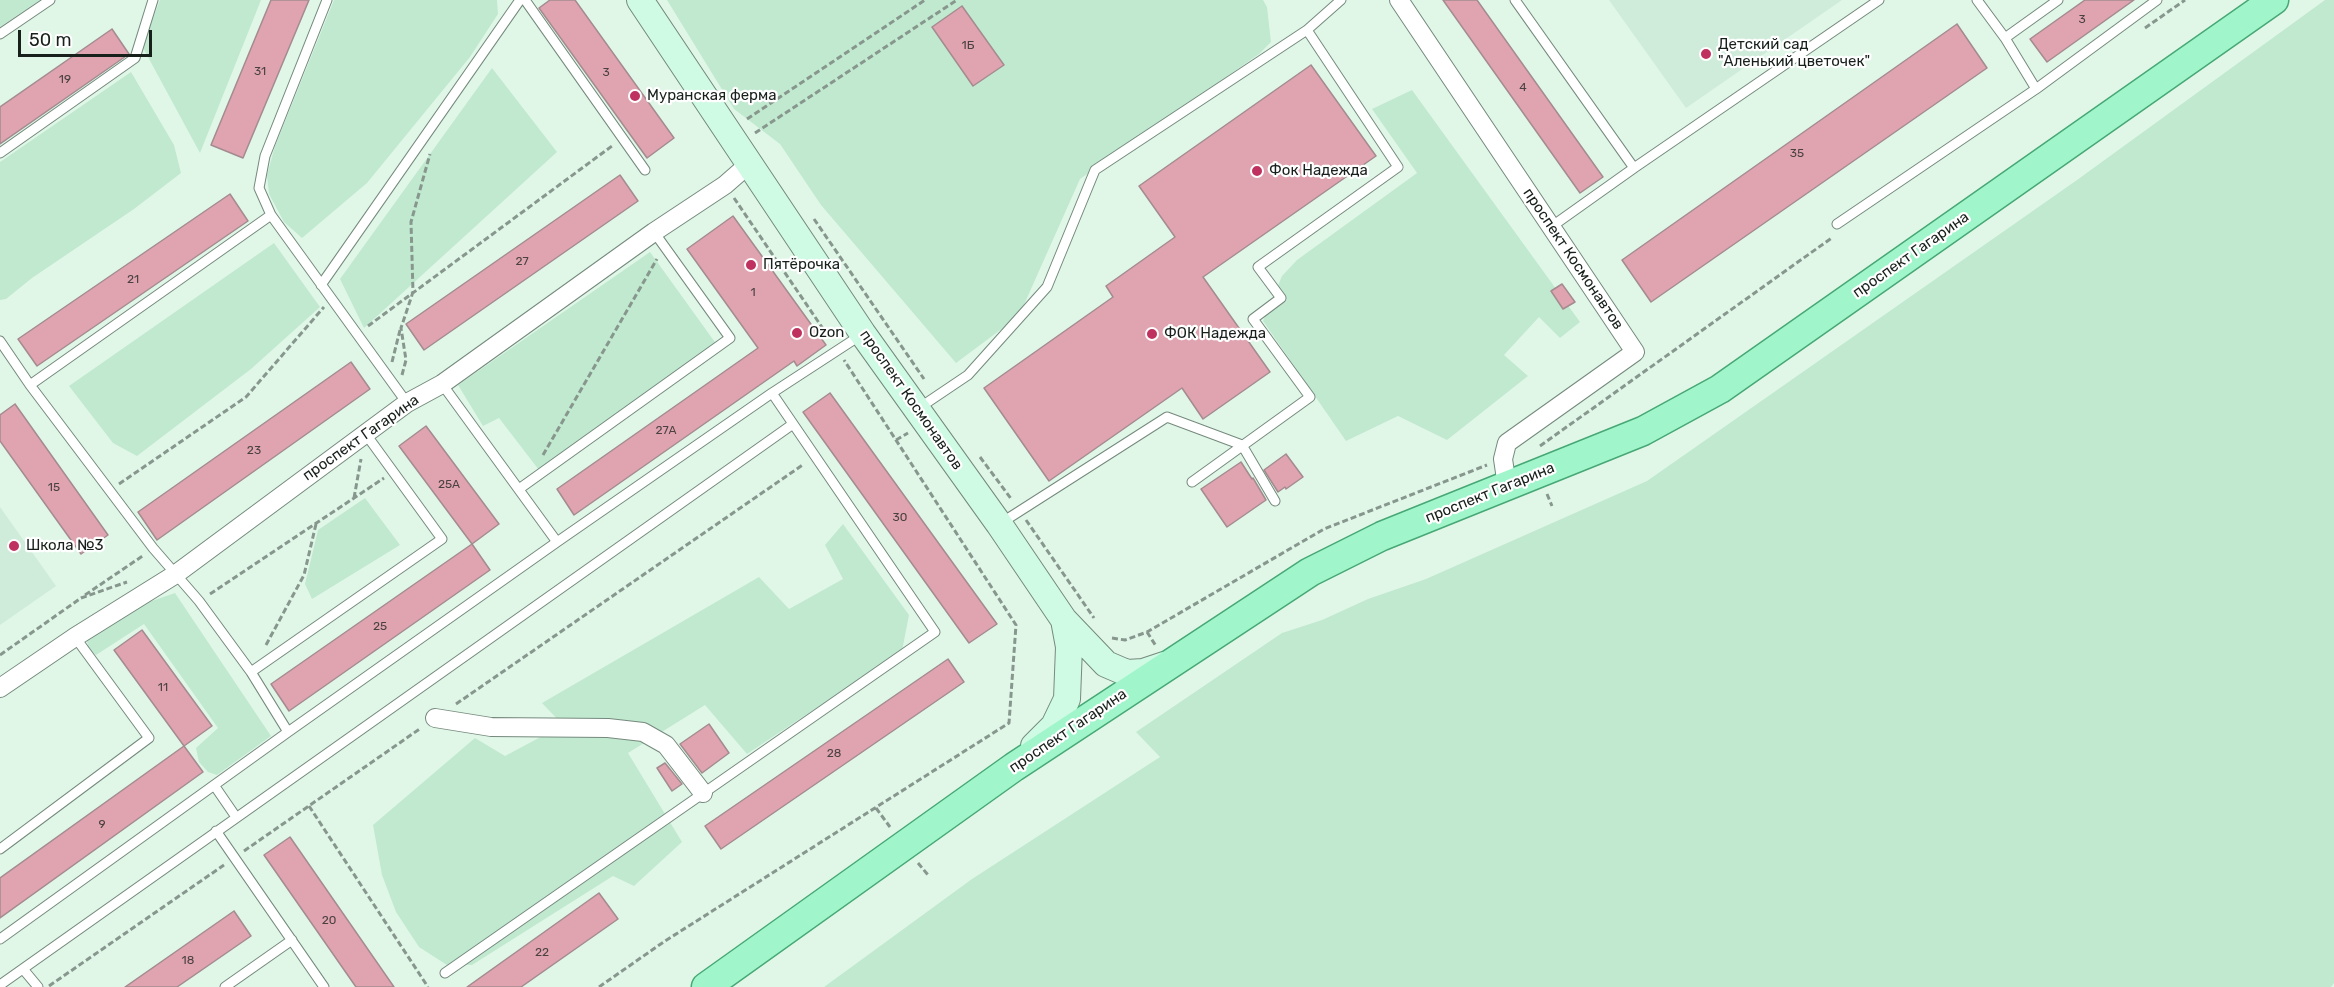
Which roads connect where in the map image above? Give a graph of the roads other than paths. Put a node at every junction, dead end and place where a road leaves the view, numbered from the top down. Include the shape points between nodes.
1 (50, 0) edge
2 (153, 0) edge
3 (327, 0) edge
4 (520, 0) edge
5 (525, 0) edge
6 (640, 0) edge
7 (1341, 0) edge
8 (1399, 0) edge
9 (1515, 0) edge
10 (1879, 0) edge
11 (1977, 0) edge
12 (2058, 0) edge
13 (2157, 0) edge
14 (2274, 0) edge
15 (1306, 30) junction
16 (0, 34) edge
17 (2005, 38) junction
18 (2036, 89) junction
19 (0, 153) edge
20 (749, 164) junction
21 (1634, 168) junction
22 (645, 170) dead end
23 (271, 215) junction
24 (1551, 227) junction
25 (1839, 228) road end
26 (659, 239) junction
27 (321, 285) junction
28 (863, 334) junction
29 (0, 341) edge
30 (442, 384) junction
31 (30, 385) junction
32 (772, 393) junction
33 (407, 403) junction
34 (926, 403) junction
35 (793, 424) junction
36 (365, 433) junction
37 (1242, 445) junction
38 (1505, 473) junction
39 (1192, 482) dead end
40 (523, 486) junction
41 (1275, 501) dead end
42 (1009, 517) junction
43 (556, 542) junction
44 (176, 574) junction
45 (1064, 620) junction
46 (75, 637) junction
47 (1167, 664) junction
48 (251, 672) junction
49 (0, 688) edge
50 (435, 718) dead end
51 (288, 732) junction
52 (1014, 767) junction
53 (214, 785) junction
54 (703, 794) junction
55 (236, 817) junction
56 (216, 831) junction
57 (0, 849) edge
58 (0, 939) edge
59 (292, 940) junction
60 (23, 969) junction
61 (445, 974) dead end
62 (0, 986) edge
63 (38, 987) edge
64 (225, 987) edge
65 (324, 987) edge
66 (706, 987) edge

1 - 16 lane
2 - 19 lane via 135,58
3 - 23 lane via 265,156 260,188
4 - 27 lane
5 - 22 lane
6 - 20 main road, проспект Космонавтов
7 - 15 lane
8 - 24 street, проспект Космонавтов
9 - 21 lane
10 - 21 lane
11 - 17 lane
12 - 17 lane
13 - 18 lane
14 - 38 main road, проспект Гагарина via 1720,389 1643,431
15 - 34 lane via 1095,170 1047,287 968,375
15 - 37 lane via 1398,167 1258,267 1281,298 1253,319 1310,397
17 - 18 lane
18 - 25 lane
20 - 26 street, проспект Гагарина
20 - 28 main road, проспект Космонавтов
21 - 24 lane
23 - 27 lane
23 - 31 lane
24 - 38 street, проспект Космонавтов via 1635,352 1508,443
26 - 30 street, проспект Гагарина
26 - 40 lane via 730,338
27 - 33 lane
28 - 32 lane
28 - 34 main road, проспект Космонавтов
29 - 31 lane
30 - 33 street, проспект Гагарина
30 - 40 lane
31 - 44 lane
32 - 35 lane
32 - 43 lane
33 - 36 street, проспект Гагарина
34 - 42 main road, проспект Космонавтов
35 - 54 lane via 935,632
35 - 55 lane
36 - 44 street, проспект Гагарина
36 - 48 lane via 442,539
37 - 39 lane
37 - 41 lane
37 - 42 lane via 1167,417
38 - 47 main road, проспект Гагарина via 1310,572
40 - 43 lane
42 - 45 main road, проспект Космонавтов
43 - 51 lane
44 - 46 street, проспект Гагарина
44 - 48 lane
45 - 47 main road, проспект Космонавтов via 1106,664 1127,673
45 - 52 main road via 1069,647 1067,699 1054,726
46 - 49 street, проспект Гагарина
46 - 57 lane via 149,738
47 - 52 main road, проспект Гагарина
48 - 51 lane
50 - 54 street via 491,727 643,732 666,746
51 - 53 lane
52 - 66 main road, проспект Гагарина
53 - 55 lane
53 - 58 lane
54 - 61 lane
55 - 56 lane
56 - 59 lane
56 - 60 lane
59 - 64 lane
59 - 65 lane
60 - 62 lane
60 - 63 lane

